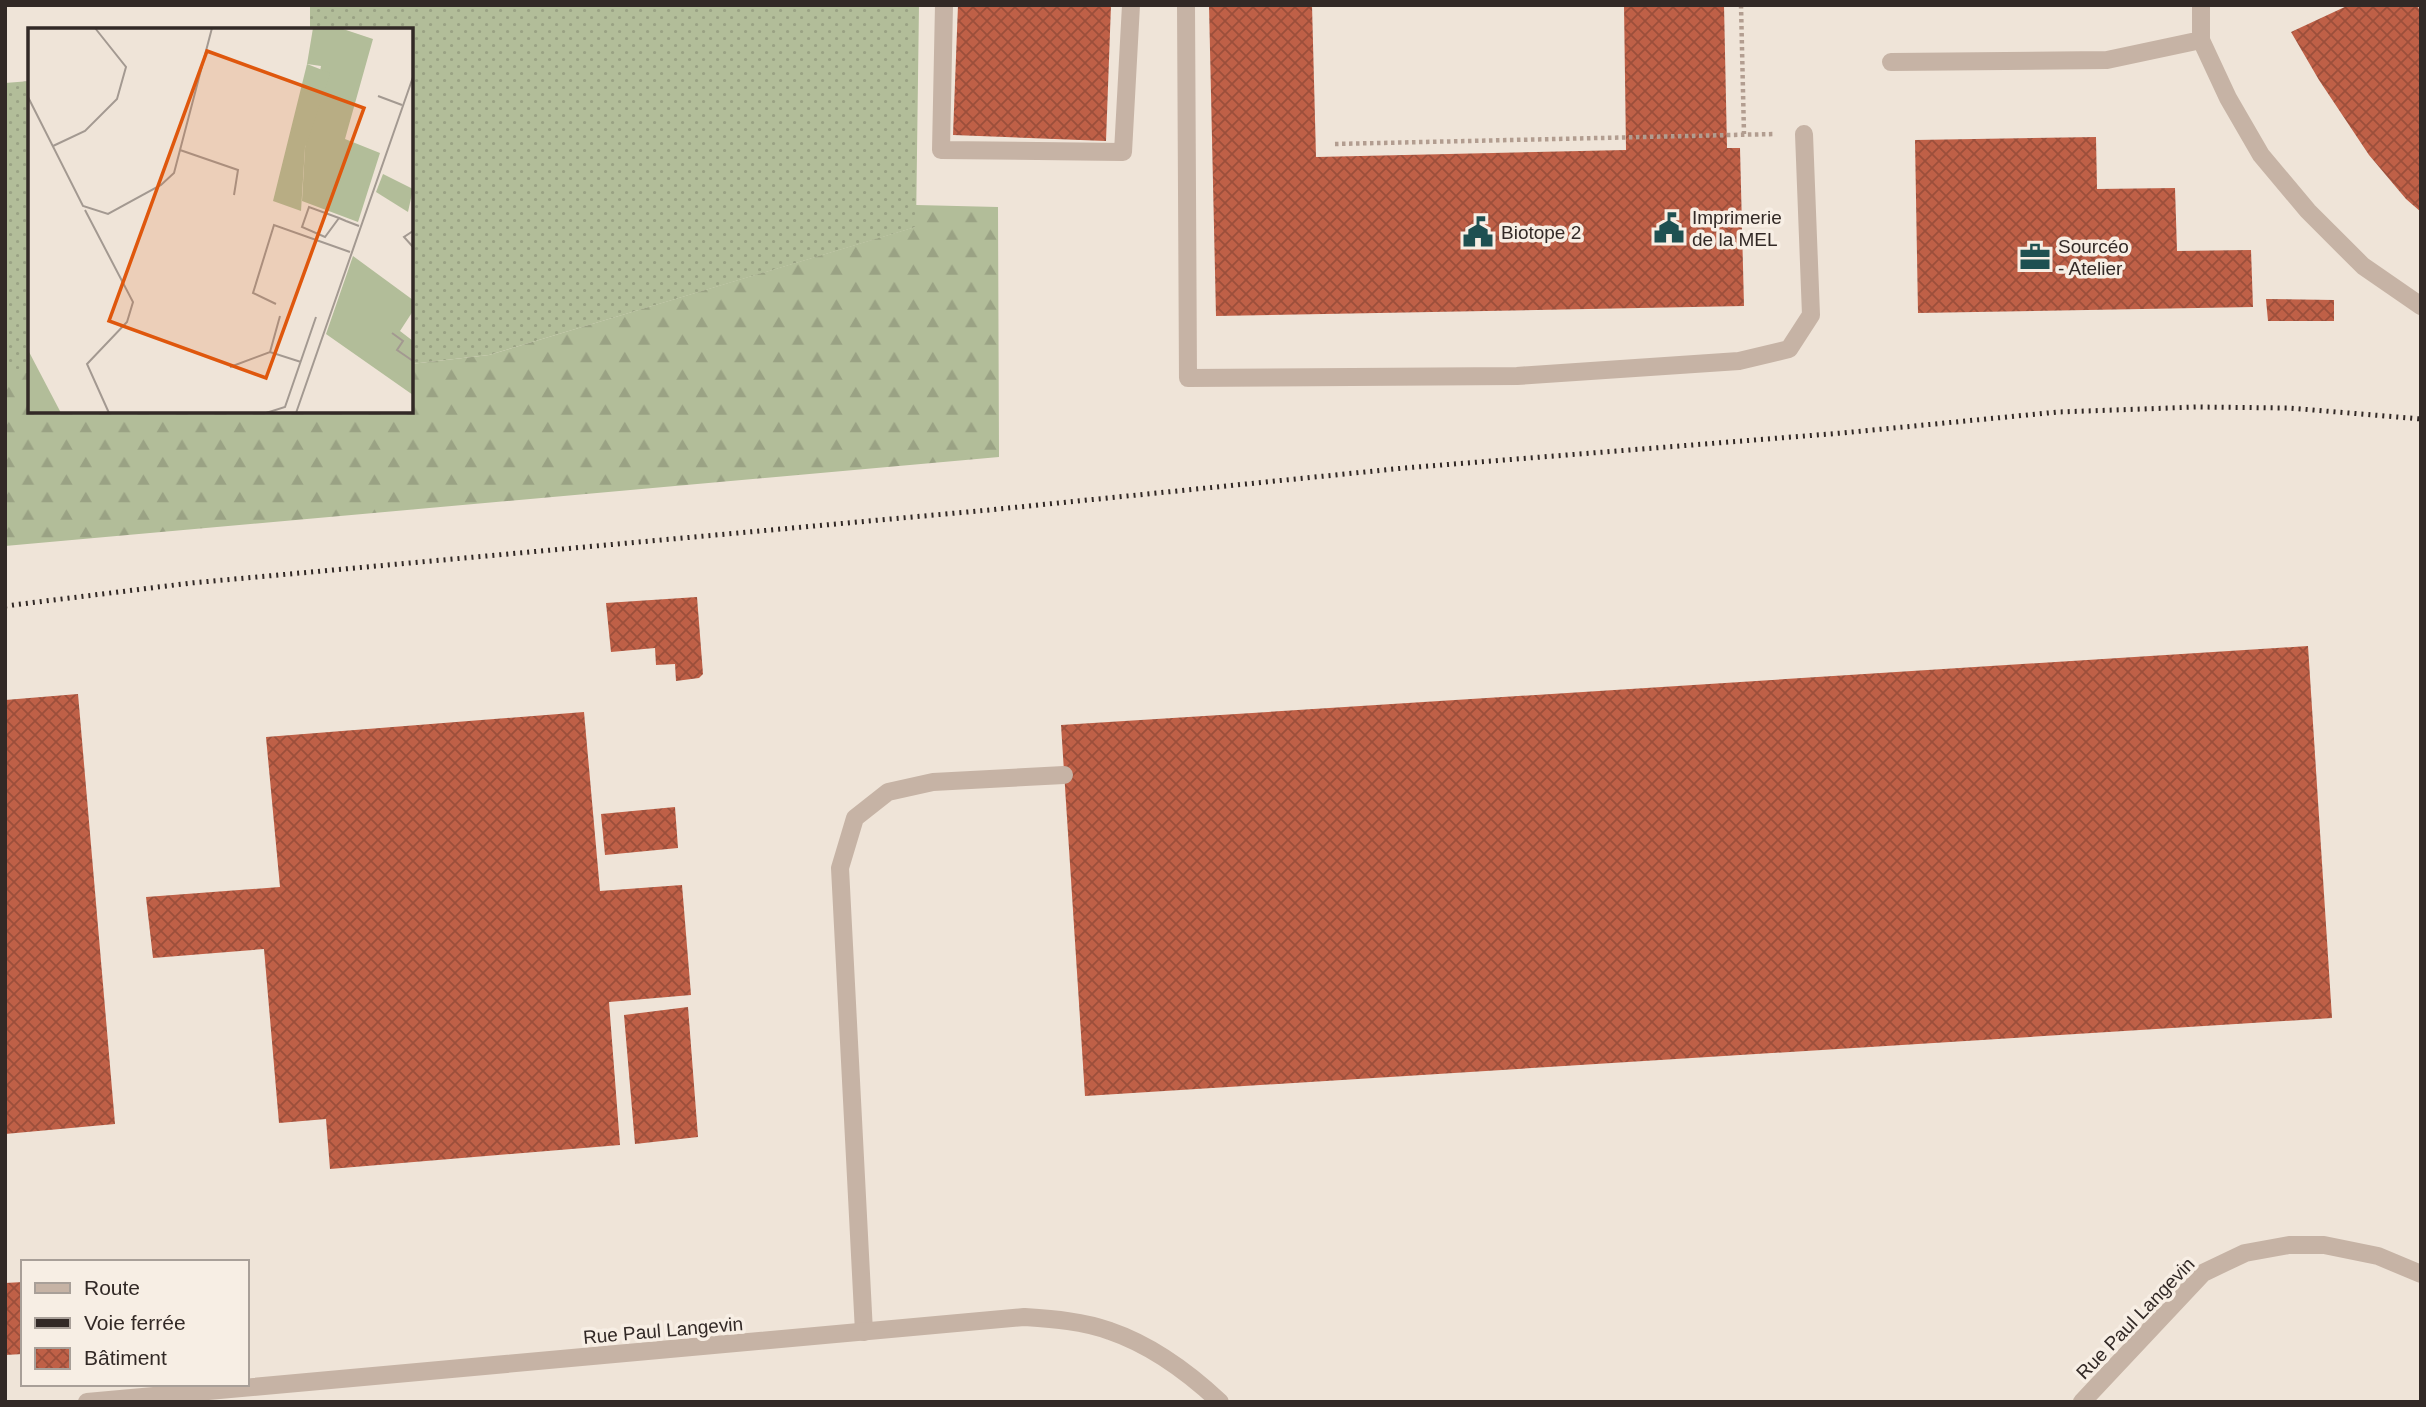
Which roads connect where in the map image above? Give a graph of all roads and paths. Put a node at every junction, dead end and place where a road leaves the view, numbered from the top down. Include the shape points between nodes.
1 (944, 5) edge
2 (1131, 5) edge
3 (1186, 5) edge
4 (1741, 5) edge
5 (2202, 5) edge
6 (2202, 40) junction
7 (1891, 62) dead end
8 (1744, 134) junction
9 (1804, 134) joint
10 (1335, 144) dead end
11 (2421, 306) edge
12 (1064, 775) dead end
13 (2421, 1275) edge
14 (864, 1332) junction
15 (87, 1402) edge
16 (1220, 1402) edge
17 (2082, 1402) edge

1 - 2 street via 942,150 1124,152
3 - 9 street via 1188,378 1517,376 1739,361 1789,349 1811,315
4 - 8 path
5 - 6 street
6 - 7 street via 2107,60
6 - 11 street via 2261,155 2363,266
8 - 9 path
8 - 10 path
12 - 14 street via 933,782 888,792 855,818 841,868
13 - 17 street, Rue Paul Langevin via 2378,1256 2324,1245 2289,1245 2245,1253 2203,1273
14 - 15 street, Rue Paul Langevin
14 - 16 street, Rue Paul Langevin via 1024,1317 1062,1320 1110,1331 1152,1351

